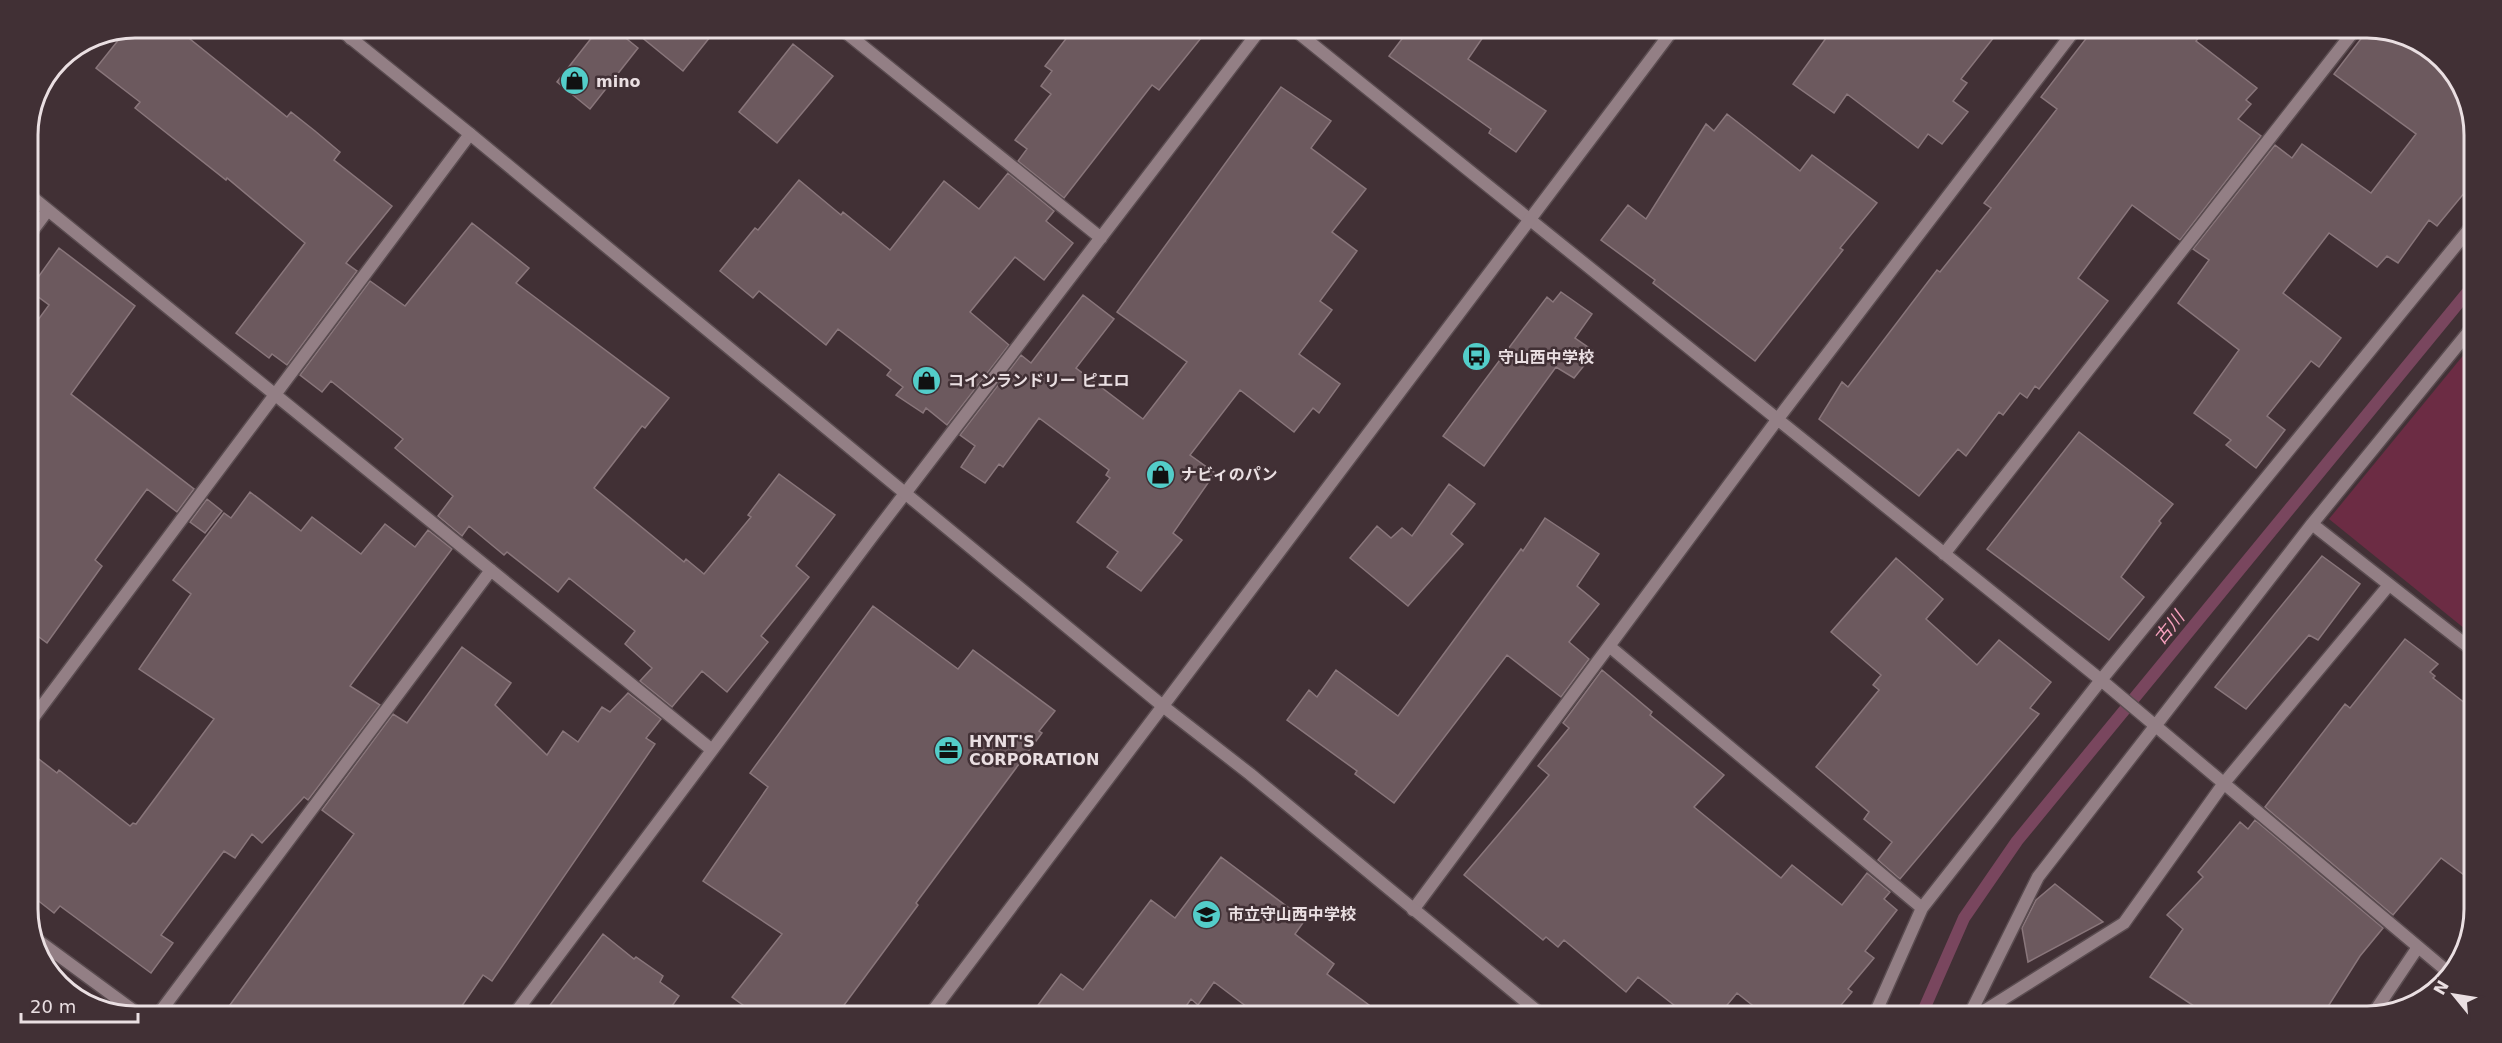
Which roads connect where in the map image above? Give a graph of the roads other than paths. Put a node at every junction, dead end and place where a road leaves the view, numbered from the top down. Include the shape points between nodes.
1 (853, 38) edge
2 (1254, 38) edge
3 (1305, 38) edge
4 (1667, 38) edge
5 (2069, 38) edge
6 (2348, 38) edge
7 (351, 39) edge
8 (470, 134) junction
9 (38, 202) edge
10 (48, 210) junction
11 (1528, 220) junction
12 (38, 223) edge
13 (2464, 235) edge
14 (1101, 238) junction
15 (2464, 337) edge
16 (275, 395) junction
17 (1777, 420) junction
18 (906, 493) junction
19 (2312, 524) junction
20 (1944, 554) junction
21 (491, 570) junction
22 (2389, 585) junction
23 (2464, 643) edge
24 (1609, 646) junction
25 (2101, 680) junction
26 (1164, 706) junction
27 (38, 711) edge
28 (2155, 726) junction
29 (712, 750) junction
30 (2223, 783) junction
31 (1922, 908) junction
32 (1413, 910) junction
33 (45, 945) edge
34 (2418, 947) junction
35 (2440, 965) edge
36 (126, 1005) edge
37 (2379, 1005) edge
38 (164, 1006) edge
39 (520, 1006) edge
40 (937, 1006) edge
41 (1531, 1006) edge
42 (1879, 1006) edge
43 (1974, 1006) edge
44 (1992, 1006) edge

1 - 14 street
2 - 14 street
3 - 11 street
4 - 11 street
5 - 17 street
6 - 20 street
7 - 8 street
8 - 16 street
8 - 18 street
9 - 10 street
10 - 12 street
10 - 16 street
11 - 17 street
11 - 26 street
13 - 25 street
14 - 18 street
15 - 19 street
16 - 21 street
16 - 27 street
17 - 20 street
17 - 24 street
18 - 26 street
18 - 29 street
19 - 22 street
19 - 28 street
20 - 25 street
21 - 29 street
21 - 38 street
22 - 23 street
22 - 30 street
24 - 31 street
24 - 32 street
25 - 28 street
25 - 31 street
26 - 32 street
26 - 40 street
28 - 30 street
28 - 43 street via 2038,877
29 - 39 street
30 - 34 street
30 - 44 street via 2124,923
31 - 42 street
32 - 41 street
33 - 36 street
34 - 35 street
34 - 37 street

